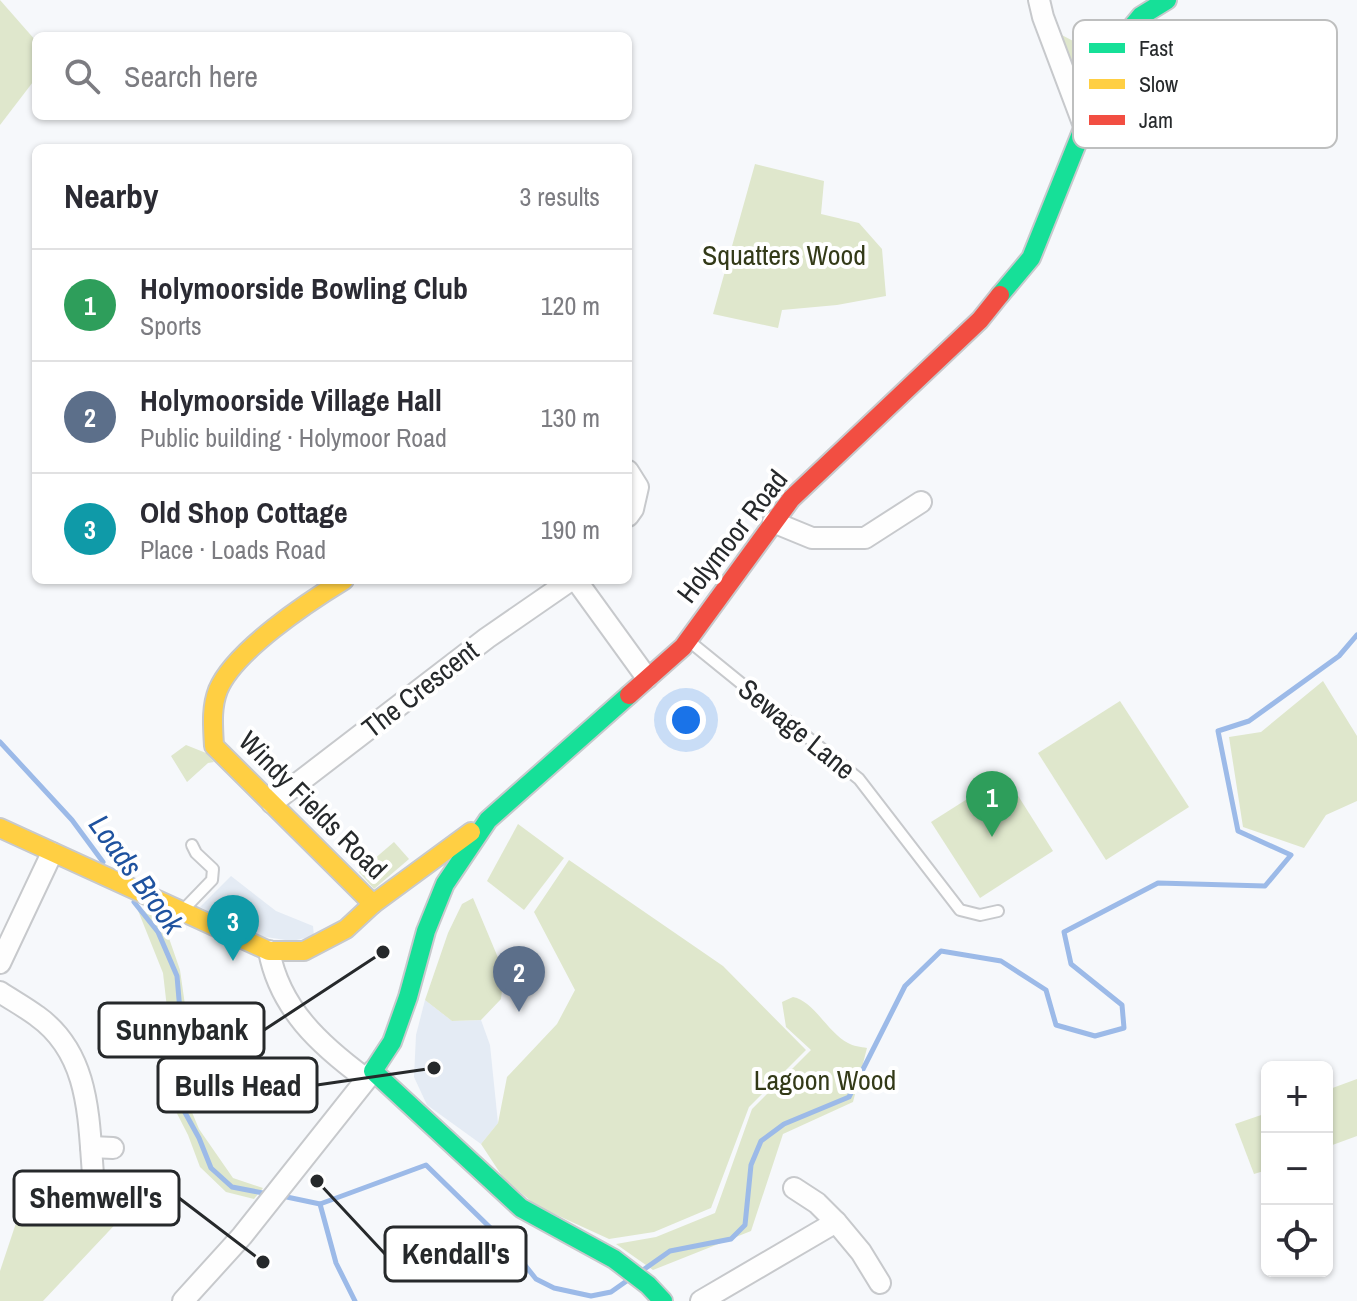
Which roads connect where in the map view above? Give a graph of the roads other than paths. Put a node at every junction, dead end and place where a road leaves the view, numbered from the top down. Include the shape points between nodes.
1 (1039, 0) edge
2 (1167, 0) edge
3 (1138, 20) edge
4 (1073, 97) edge
5 (1075, 148) edge
6 (632, 477) edge
7 (921, 502) dead end
8 (632, 510) edge
9 (773, 522) junction
10 (337, 584) edge
11 (567, 584) edge
12 (576, 584) edge
13 (687, 640) junction
14 (647, 678) junction
15 (272, 803) junction
16 (488, 820) junction
17 (0, 828) edge
18 (192, 845) dead end
19 (52, 853) junction
20 (373, 904) junction
21 (998, 911) dead end
22 (181, 913) junction
23 (269, 951) junction
24 (0, 963) edge
25 (0, 992) edge
26 (370, 1075) junction
27 (91, 1147) junction
28 (113, 1148) dead end
29 (94, 1186) dead end
30 (794, 1188) dead end
31 (836, 1222) junction
32 (880, 1283) dead end
33 (183, 1301) edge
34 (663, 1301) edge
35 (701, 1301) edge

1 - 4 street
2 - 3 street, Holymoor Road
5 - 9 street, Holymoor Road via 1031,258 980,320
6 - 8 street via 638,487
7 - 9 street via 865,538 812,538
9 - 13 street, Holymoor Road
10 - 15 street, Windy Fields Road via 245,653 227,673 214,701 214,746
11 - 15 street, The Crescent via 487,638
12 - 14 street
13 - 14 street, Holymoor Road
13 - 21 lane, Sewage Lane via 859,779 960,910 980,915
14 - 16 street, Holymoor Road
15 - 20 street, Windy Fields Road
16 - 20 street
16 - 26 street, Holymoor Road via 445,884 392,1042
17 - 19 street
18 - 22 lane via 213,869 212,880
19 - 22 street
19 - 24 street
20 - 23 street via 346,929 304,951
22 - 23 street
23 - 26 street via 289,1006 332,1054
25 - 27 street via 59,1035 80,1070
26 - 33 street via 242,1236
26 - 34 street via 521,1208 622,1264 647,1281
27 - 28 street
27 - 29 street
30 - 31 street
31 - 32 street
31 - 35 street

